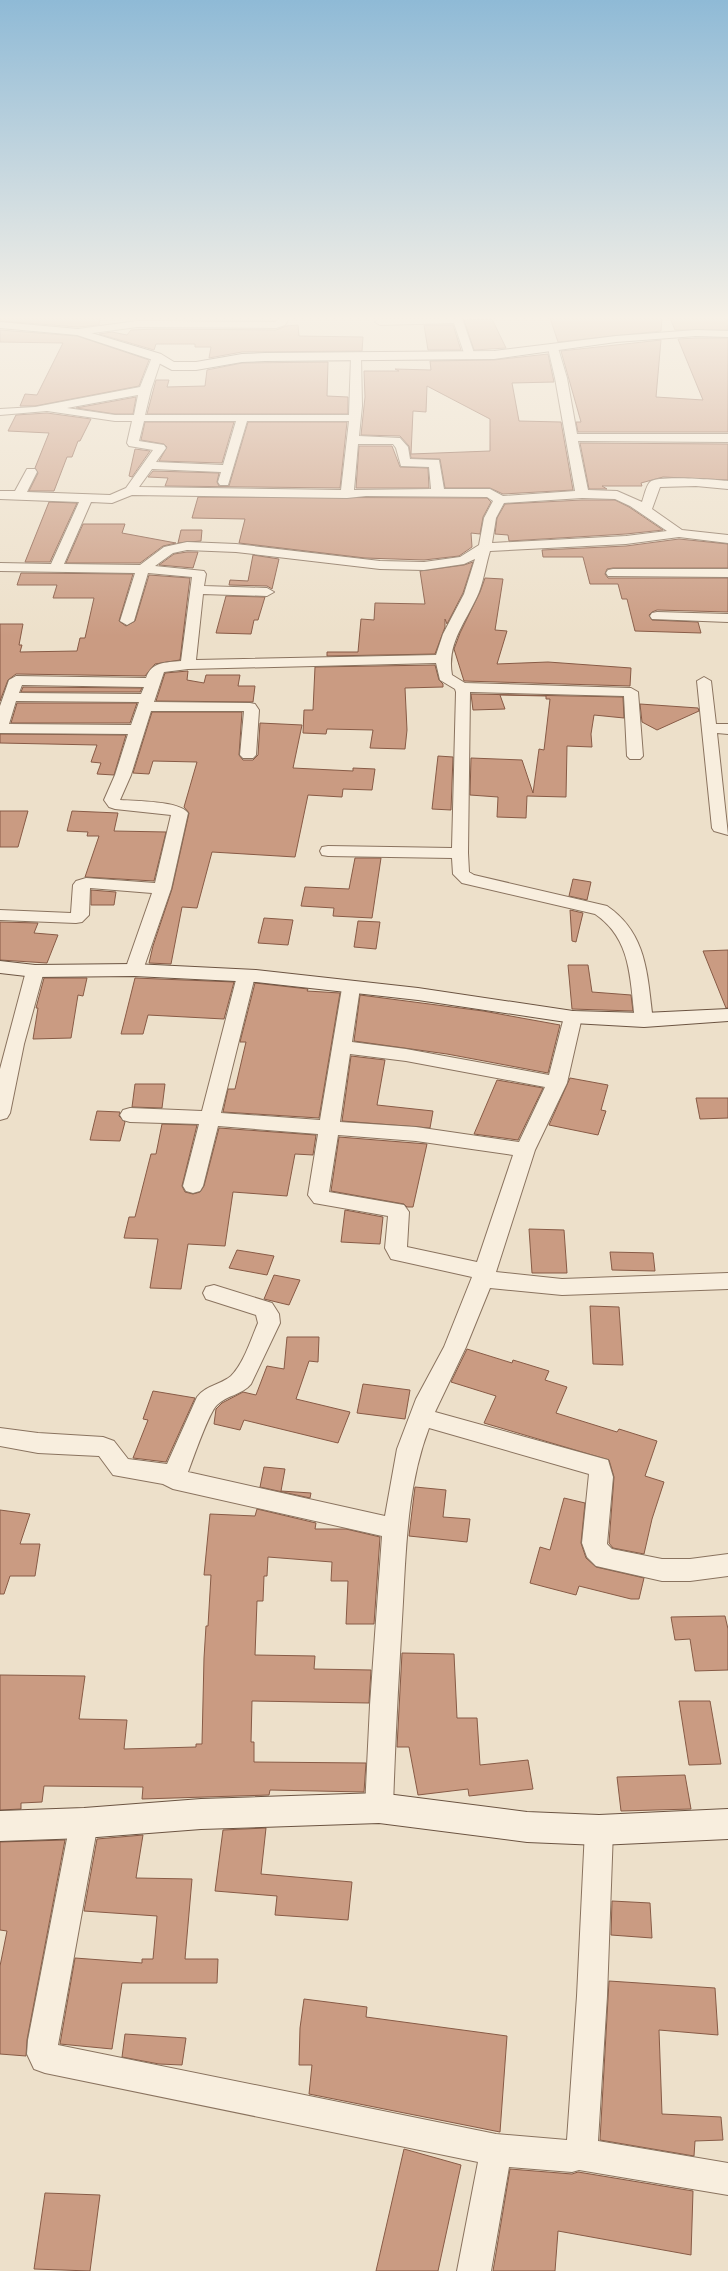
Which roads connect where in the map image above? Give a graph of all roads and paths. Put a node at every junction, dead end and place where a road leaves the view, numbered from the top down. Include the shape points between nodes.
1 (137, 424) edge
2 (241, 424) edge
3 (353, 424) edge
4 (569, 424) edge
5 (571, 437) junction
6 (728, 438) edge
7 (352, 440) junction
8 (148, 465) junction
9 (228, 469) junction
10 (31, 472) dead end
11 (728, 485) edge
12 (130, 491) junction
13 (221, 492) junction
14 (438, 492) junction
15 (348, 494) junction
16 (582, 494) junction
17 (0, 495) edge
18 (21, 495) junction
19 (86, 499) junction
20 (500, 500) junction
21 (645, 510) junction
22 (679, 533) junction
23 (728, 539) edge
24 (485, 547) junction
25 (0, 567) edge
26 (55, 569) junction
27 (143, 569) junction
28 (612, 573) dead end
29 (728, 573) edge
30 (198, 590) junction
31 (267, 592) dead end
32 (657, 616) dead end
33 (728, 618) edge
34 (127, 621) dead end
35 (444, 659) junction
36 (188, 665) junction
37 (704, 681) dead end
38 (152, 682) junction
39 (462, 687) junction
40 (10, 697) junction
41 (145, 702) junction
42 (0, 728) edge
43 (709, 728) junction
44 (728, 729) edge
45 (136, 730) junction
46 (248, 755) dead end
47 (634, 756) dead end
48 (728, 830) edge
49 (328, 851) dead end
50 (460, 853) junction
51 (162, 888) junction
52 (0, 916) edge
53 (0, 967) edge
54 (134, 970) junction
55 (35, 971) junction
56 (246, 976) junction
57 (351, 988) junction
58 (728, 1014) edge
59 (573, 1017) junction
60 (644, 1020) junction
61 (342, 1047) junction
62 (557, 1083) junction
63 (0, 1113) edge
64 (130, 1114) dead end
65 (211, 1119) junction
66 (329, 1128) junction
67 (525, 1150) junction
68 (193, 1186) dead end
69 (483, 1275) junction
70 (728, 1280) edge
71 (214, 1293) dead end
72 (421, 1417) junction
73 (0, 1437) edge
74 (173, 1475) junction
75 (395, 1530) junction
76 (728, 1565) edge
77 (379, 1808) junction
78 (84, 1823) junction
79 (728, 1824) edge
80 (0, 1826) edge
81 (599, 1830) junction
82 (496, 2150) junction
83 (579, 2154) junction
84 (728, 2179) edge
85 (474, 2271) edge

1 - 8 street via 134,444 160,448
2 - 9 street
3 - 7 street
4 - 5 street
5 - 6 street
5 - 16 street
7 - 14 street via 396,441 402,447 405,463 434,463
7 - 15 street
8 - 9 street
8 - 12 street
9 - 13 street
10 - 18 street
11 - 21 street via 696,482 655,484
12 - 13 street
12 - 19 street via 112,500
13 - 15 street
14 - 15 street
14 - 20 street via 490,493
16 - 20 street
16 - 21 street via 617,495
17 - 18 street
18 - 19 street
19 - 26 street
20 - 24 street via 490,518
21 - 22 street
22 - 23 street
22 - 24 street via 594,542
24 - 27 street via 464,560 403,566 236,548 187,546 169,550
24 - 35 street via 470,595 450,630
25 - 26 street
26 - 27 street
27 - 30 street via 198,573
27 - 34 street
28 - 29 street
30 - 31 street
30 - 36 street
32 - 33 street
35 - 36 street
35 - 39 street via 445,677
36 - 38 street via 158,669
37 - 43 street
38 - 40 street via 17,680
38 - 41 street
39 - 47 street via 631,692
39 - 50 street
40 - 41 street
40 - 42 street
41 - 45 street
41 - 46 street via 250,707 252,710
42 - 45 street
43 - 44 street
43 - 48 street via 720,828
45 - 51 street via 124,775 112,800 115,804 175,810 180,813
49 - 50 street
50 - 60 street via 461,874 468,879 600,910 616,920 624,929 633,950
51 - 52 street via 86,883 82,885 80,915 76,918
51 - 54 street
53 - 55 main road
54 - 55 main road
54 - 56 main road
55 - 63 street
56 - 57 main road
56 - 65 street
57 - 59 main road via 418,994
57 - 61 street
58 - 60 main road
59 - 60 main road
59 - 62 street
61 - 62 street via 406,1055
61 - 66 street
62 - 67 street
64 - 65 street
65 - 66 street
65 - 68 street
66 - 67 street via 422,1135
66 - 69 street via 319,1197 397,1210 399,1212 396,1248 399,1253
67 - 69 street
69 - 70 street via 562,1287
69 - 72 street via 455,1347
71 - 74 street via 264,1309 268,1314 269,1323 242,1379 233,1386 213,1394 205,1402
72 - 75 street via 409,1449
72 - 76 street via 600,1467 594,1543 596,1550 605,1558 662,1570 690,1570
73 - 74 street via 44,1444 103,1446 121,1468
74 - 75 street via 175,1480
75 - 77 street
77 - 78 main road via 201,1814
77 - 81 main road via 527,1827
78 - 80 main road
78 - 82 street via 43,2040 42,2054 45,2058
79 - 81 main road
81 - 83 street via 592,1996 582,2148
82 - 83 street via 572,2156
82 - 85 street
83 - 84 street

